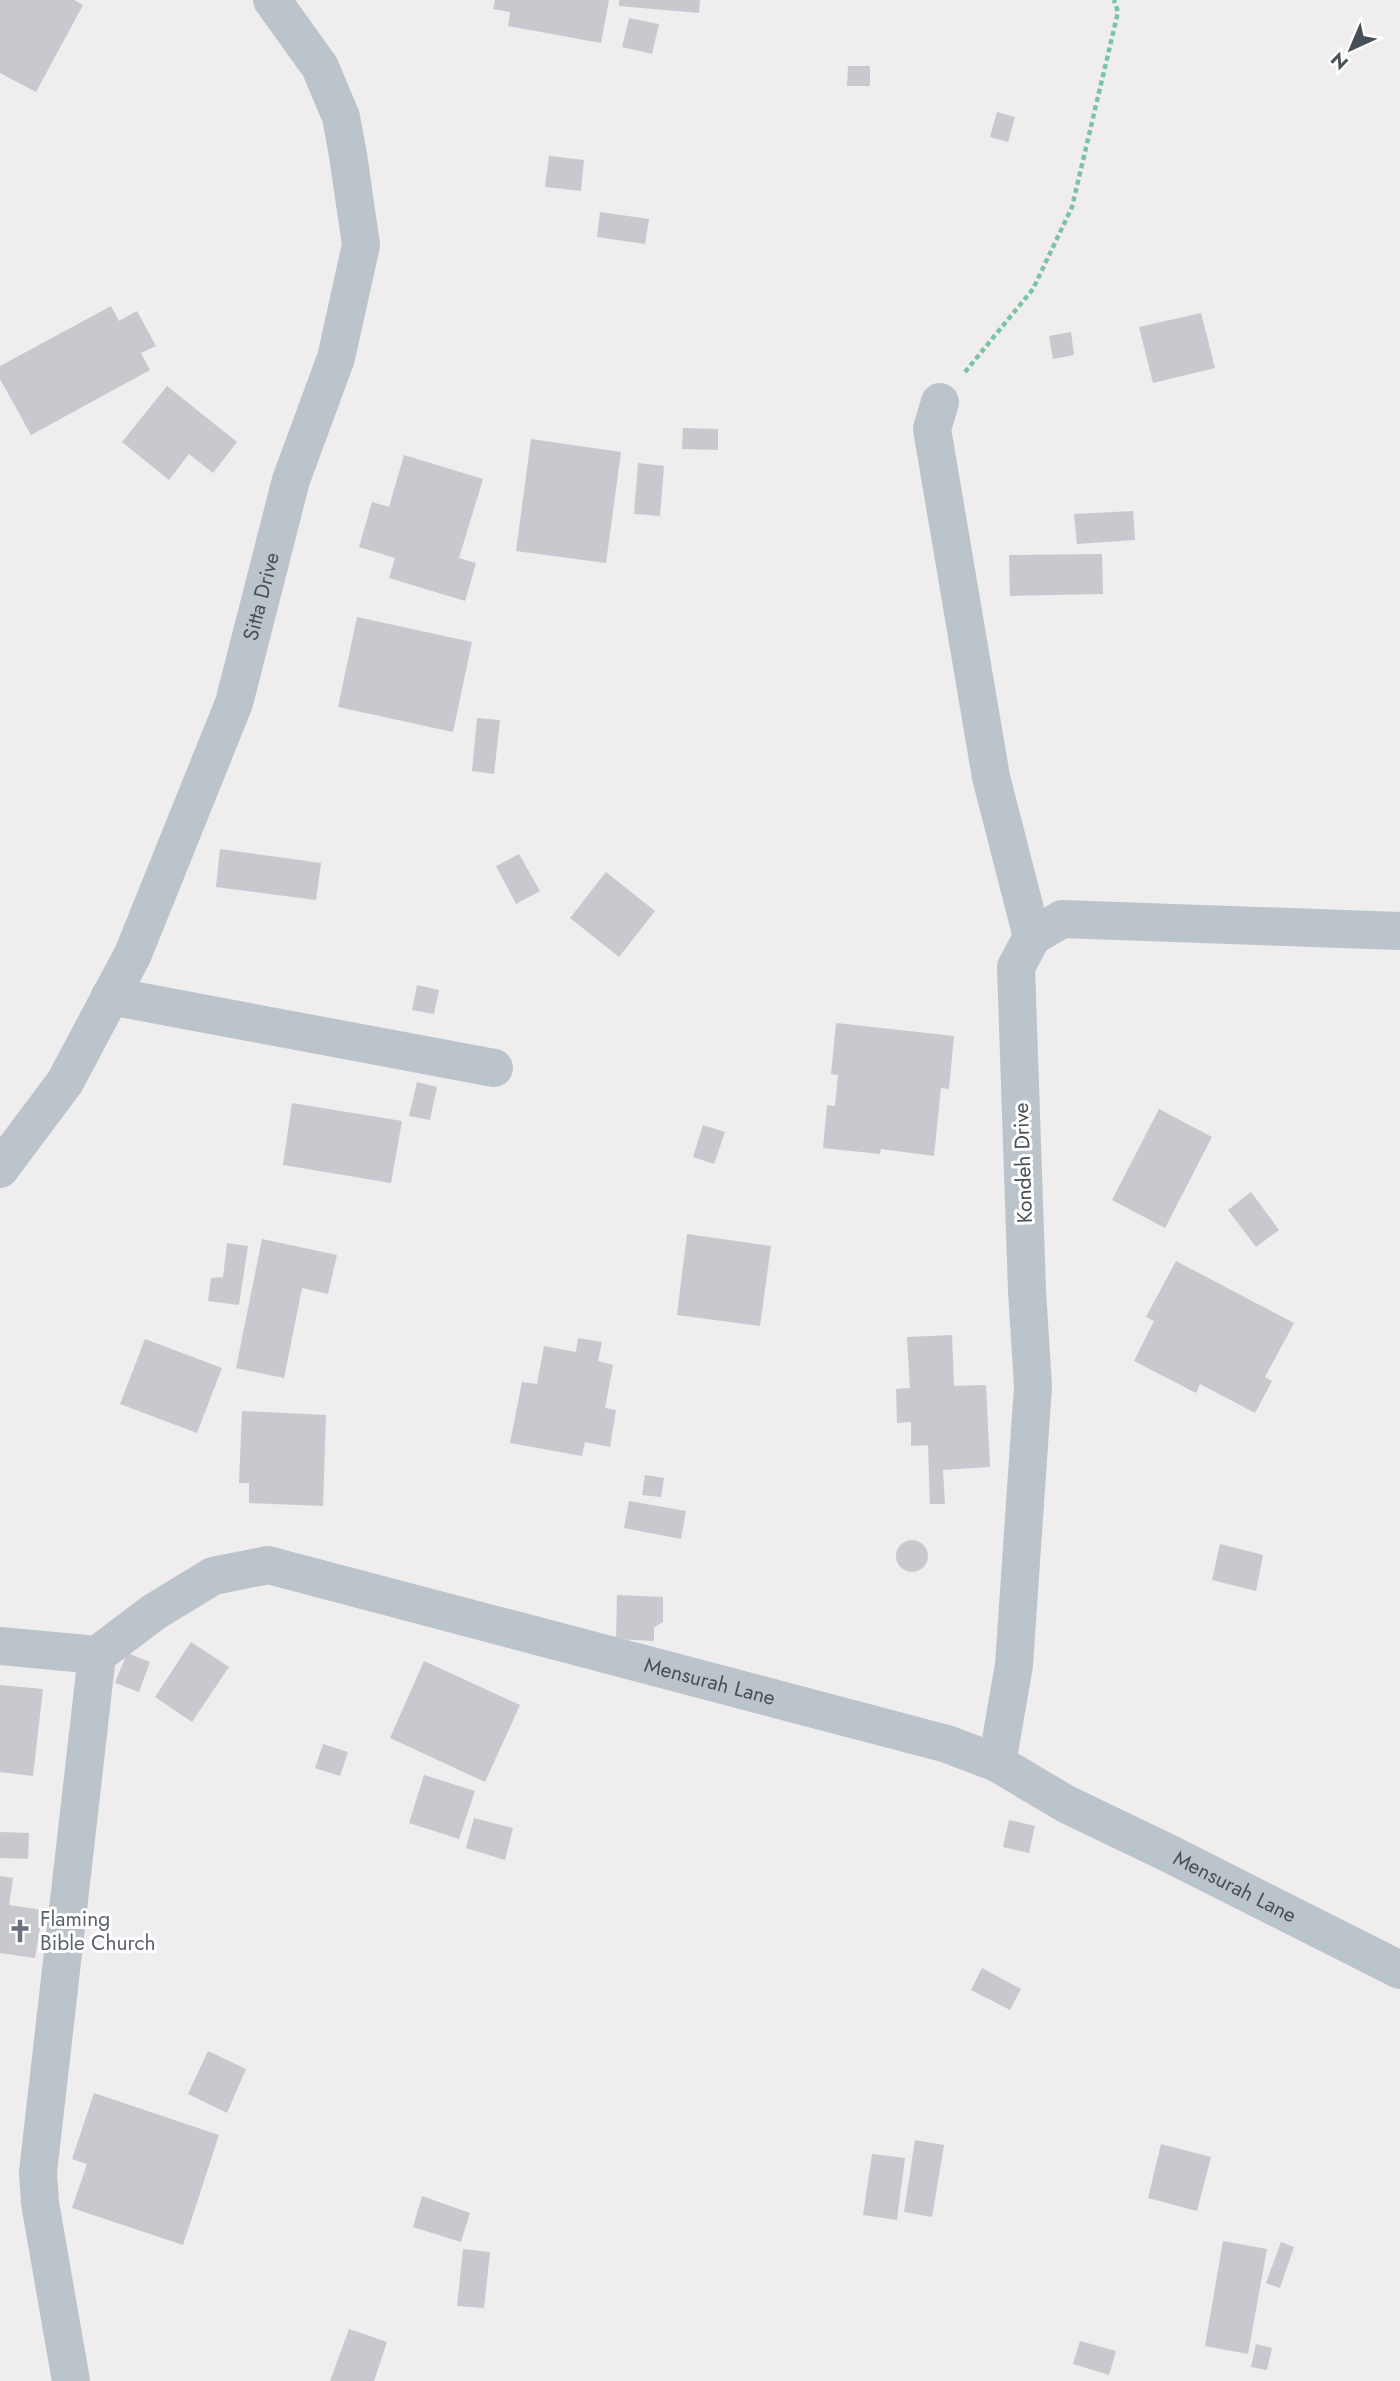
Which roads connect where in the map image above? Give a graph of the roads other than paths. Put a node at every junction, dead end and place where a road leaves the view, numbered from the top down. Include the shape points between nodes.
1 (272, 0) edge
2 (940, 402) road end
3 (1400, 931) edge
4 (1032, 937) junction
5 (110, 996) junction
6 (494, 1068) dead end
7 (0, 1169) edge
8 (0, 1646) edge
9 (97, 1655) junction
10 (997, 1763) junction
11 (1400, 1970) edge
12 (71, 2381) edge

1 - 5 street, Sitta Drive via 320,67 341,117 361,245 336,358 291,480 233,703 133,954
2 - 4 street via 932,429 991,777
3 - 4 street via 1062,919
4 - 10 street, Kondeh Drive via 1016,967 1033,1387 1014,1665
5 - 6 street
5 - 7 street, Sitta Drive via 65,1082
8 - 9 street
9 - 10 street, Mensurah Lane via 213,1576 268,1565 947,1744
9 - 12 street via 38,2172
10 - 11 street, Mensurah Lane via 1066,1804

